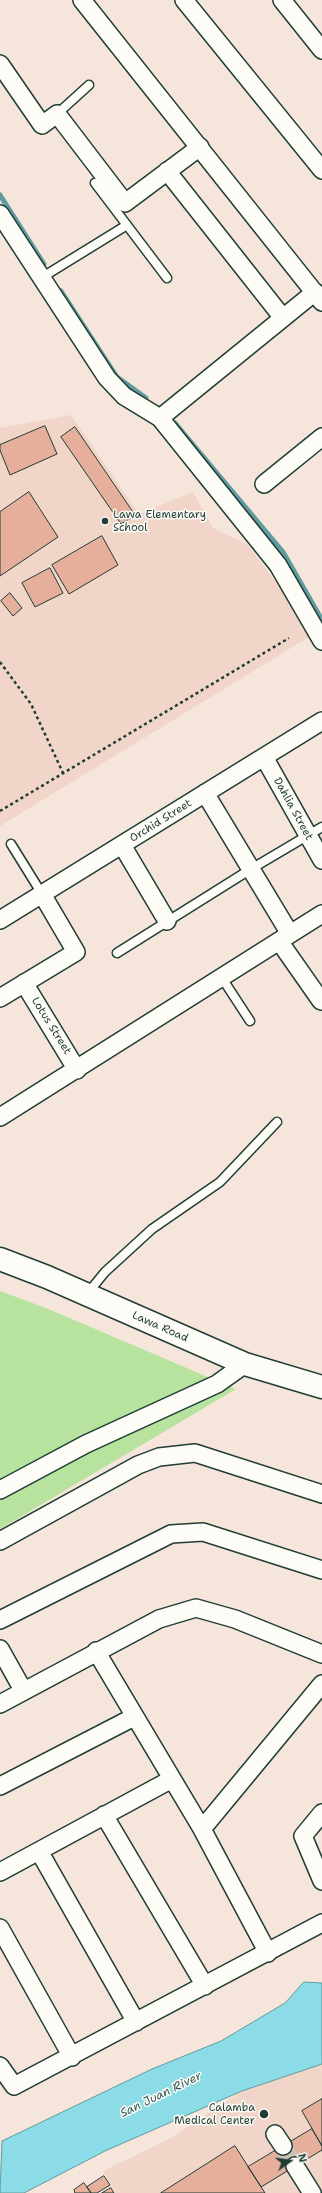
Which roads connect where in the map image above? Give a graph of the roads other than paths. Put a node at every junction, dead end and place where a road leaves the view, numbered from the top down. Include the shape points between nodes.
1 (82, 0) edge
2 (184, 0) edge
3 (282, 0) edge
4 (322, 50) edge
5 (0, 64) edge
6 (89, 85) dead end
7 (57, 114) junction
8 (200, 147) junction
9 (322, 170) edge
10 (167, 171) junction
11 (95, 183) dead end
12 (0, 214) edge
13 (128, 225) junction
14 (41, 278) junction
15 (167, 278) dead end
16 (318, 297) edge
17 (283, 318) junction
18 (160, 418) junction
19 (322, 437) edge
20 (264, 484) dead end
21 (322, 641) edge
22 (322, 723) edge
23 (264, 757) junction
24 (205, 793) junction
25 (315, 832) edge
26 (11, 844) dead end
27 (122, 845) junction
28 (322, 860) edge
29 (251, 869) junction
30 (42, 894) junction
31 (322, 914) edge
32 (0, 920) edge
33 (167, 921) junction
34 (284, 938) junction
35 (117, 953) dead end
36 (222, 978) junction
37 (24, 983) junction
38 (0, 998) edge
39 (322, 1001) edge
40 (250, 1021) dead end
41 (77, 1070) junction
42 (0, 1117) edge
43 (278, 1122) dead end
44 (0, 1259) edge
45 (86, 1294) junction
46 (245, 1364) junction
47 (322, 1387) edge
48 (0, 1490) edge
49 (322, 1494) edge
50 (0, 1541) edge
51 (322, 1570) edge
52 (0, 1620) edge
53 (0, 1649) edge
54 (96, 1651) junction
55 (322, 1654) edge
56 (322, 1684) edge
57 (23, 1690) junction
58 (0, 1704) edge
59 (134, 1717) junction
60 (172, 1779) junction
61 (0, 1786) edge
62 (322, 1813) edge
63 (104, 1815) junction
64 (202, 1829) junction
65 (39, 1851) junction
66 (0, 1872) edge
67 (322, 1881) edge
68 (322, 1923) edge
69 (0, 1928) edge
70 (268, 1953) junction
71 (205, 1986) junction
72 (136, 2022) junction
73 (72, 2056) junction
74 (0, 2066) edge
75 (295, 2166) tunnel mouth
76 (312, 2193) edge

1 - 8 street
2 - 9 street
3 - 4 street
5 - 7 street via 42,125
6 - 7 lane
7 - 10 street via 125,203
8 - 10 street
8 - 16 street
10 - 17 street
11 - 13 lane
12 - 14 street
13 - 14 lane
13 - 15 lane
14 - 18 street via 107,378 124,396
16 - 17 street
17 - 18 street
18 - 21 street via 278,565
19 - 20 street
22 - 23 street, Orchid Street
23 - 24 street, Orchid Street
23 - 25 street, Dahlia Street
24 - 27 street, Orchid Street
24 - 29 street
25 - 28 street, Dahlia Street
25 - 29 lane
26 - 30 lane
27 - 30 street, Orchid Street
27 - 33 street
29 - 33 lane
29 - 34 street
30 - 32 street, Orchid Street
30 - 37 street via 76,952
31 - 34 street
33 - 35 lane
34 - 36 street
34 - 39 street
36 - 40 lane
36 - 41 street
37 - 38 street
37 - 41 street, Lotus Street
41 - 42 street
43 - 45 lane via 220,1182 152,1228 105,1272
44 - 45 main road, Lawa Road
45 - 46 main road, Lawa Road
46 - 47 main road, Lawa Road
46 - 48 street via 217,1384 86,1444
49 - 50 street via 195,1453 159,1457 138,1465
51 - 52 street via 203,1532 171,1534
53 - 57 street
54 - 55 street via 159,1619 196,1608 235,1619
54 - 57 street
54 - 59 street
56 - 64 street
57 - 58 street
59 - 60 street
59 - 61 street
60 - 63 street
60 - 64 street
62 - 67 street via 303,1836
63 - 65 street
63 - 71 street
64 - 70 street
65 - 66 street
65 - 72 street
68 - 70 street
69 - 73 street
70 - 71 street
71 - 72 street
72 - 73 street
73 - 74 street via 14,2086
75 - 76 street

